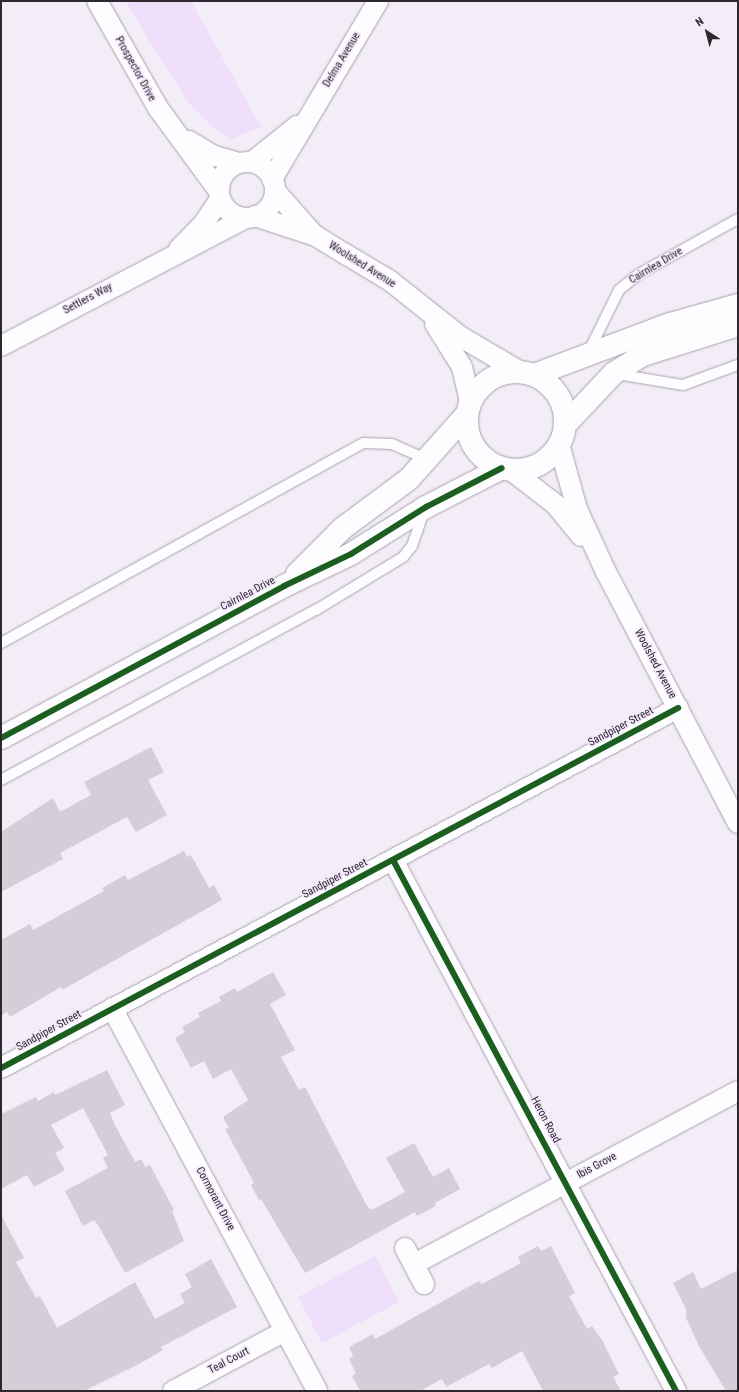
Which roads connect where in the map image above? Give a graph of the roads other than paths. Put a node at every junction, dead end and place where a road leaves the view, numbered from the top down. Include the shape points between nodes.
1 (97, 1) edge
2 (378, 1) edge
3 (306, 119) junction
4 (177, 134) junction
5 (245, 163) junction
6 (274, 185) junction
7 (220, 195) junction
8 (251, 217) junction
9 (738, 220) edge
10 (316, 236) junction
11 (175, 253) junction
12 (738, 305) edge
13 (425, 310) junction
14 (738, 325) edge
15 (1, 346) edge
16 (586, 356) junction
17 (738, 364) edge
18 (528, 373) junction
19 (614, 373) junction
20 (468, 408) junction
21 (562, 435) junction
22 (426, 460) junction
23 (507, 469) junction
24 (426, 507) junction
25 (605, 570) junction
26 (284, 586) junction
27 (1, 643) edge
28 (678, 708) junction
29 (2, 737) edge
30 (1, 780) edge
31 (738, 823) edge
32 (393, 860) junction
33 (112, 1008) junction
34 (1, 1068) edge
35 (738, 1091) edge
36 (567, 1182) junction
37 (424, 1284) dead end
38 (285, 1331) junction
39 (173, 1391) edge
40 (317, 1391) edge
41 (676, 1391) edge

1 - 4 street, Prospector Drive via 158,108
2 - 3 street, Delma Avenue
3 - 5 street, Delma Avenue
3 - 6 street, Delma Avenue
4 - 5 street, Prospector Drive via 212,155
4 - 7 street, Prospector Drive
5 - 6 street via 268,171
5 - 7 street via 224,174
6 - 8 street via 269,206
6 - 10 street, Woolshed Avenue
7 - 8 street via 230,212
7 - 11 street, Settlers Way via 204,222
8 - 10 street, Woolshed Avenue
8 - 11 street, Settlers Way via 202,243
9 - 16 lane, Cairnlea Drive via 639,274 619,290
10 - 13 street, Woolshed Avenue via 389,280
11 - 15 street, Settlers Way
12 - 16 street via 663,326
13 - 18 street, Woolshed Avenue via 461,337
13 - 20 street, Woolshed Avenue via 462,367
14 - 19 street via 642,355
16 - 18 street
17 - 19 lane via 683,385
18 - 20 street via 505,372 491,378 478,389
18 - 21 street via 548,383 558,395 564,409
19 - 21 street
20 - 22 street, Cairnlea Drive
20 - 23 street via 467,428 478,453
21 - 23 street via 539,464
21 - 25 street, Woolshed Avenue via 577,509
22 - 26 street, Cairnlea Drive via 390,494 343,528
22 - 27 lane via 392,444 364,443
23 - 24 street, Cairnlea Drive
23 - 25 street, Woolshed Avenue via 571,521
24 - 26 street, Cairnlea Drive via 351,554
24 - 30 lane via 412,546 403,557 316,610
25 - 28 street, Woolshed Avenue
26 - 29 street, Cairnlea Drive
28 - 31 street, Woolshed Avenue
28 - 32 street, Sandpiper Street
32 - 33 street, Sandpiper Street
32 - 36 street, Heron Road
33 - 34 street, Sandpiper Street
33 - 38 street, Cormorant Drive
35 - 36 street, Ibis Grove
36 - 37 street, Ibis Grove via 410,1256
36 - 41 street, Heron Road
38 - 39 street, Teal Court
38 - 40 street, Cormorant Drive

